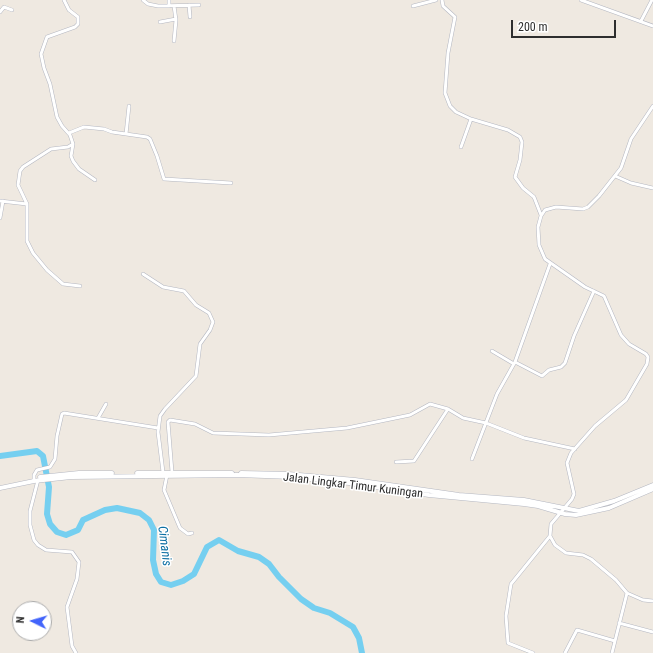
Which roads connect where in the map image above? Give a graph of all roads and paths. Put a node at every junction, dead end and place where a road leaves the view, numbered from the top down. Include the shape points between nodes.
1 (64, 0) edge
2 (143, 0) edge
3 (153, 0) edge
4 (169, 0) edge
5 (436, 0) edge
6 (442, 0) edge
7 (581, 0) edge
8 (652, 0) edge
9 (189, 5) junction
10 (199, 5) dead end
11 (153, 6) junction
12 (169, 6) junction
13 (174, 6) junction
14 (413, 6) dead end
15 (12, 10) dead end
16 (0, 12) edge
17 (190, 17) dead end
18 (176, 19) junction
19 (641, 21) junction
20 (160, 22) dead end
21 (653, 26) edge
22 (174, 41) dead end
23 (129, 106) dead end
24 (653, 106) edge
25 (471, 119) junction
26 (69, 133) junction
27 (126, 134) junction
28 (73, 144) junction
29 (461, 147) dead end
30 (615, 176) junction
31 (94, 180) dead end
32 (231, 183) dead end
33 (653, 188) edge
34 (2, 201) edge
35 (27, 204) junction
36 (541, 216) junction
37 (0, 218) edge
38 (550, 264) junction
39 (143, 274) dead end
40 (80, 286) dead end
41 (594, 291) junction
42 (492, 351) dead end
43 (515, 363) junction
44 (106, 404) dead end
45 (448, 409) junction
46 (98, 418) junction
47 (486, 423) junction
48 (158, 428) junction
49 (575, 448) junction
50 (472, 459) dead end
51 (396, 462) dead end
52 (163, 472) junction
53 (172, 472) junction
54 (167, 475) junction
55 (54, 477) junction
56 (37, 479) junction
57 (653, 485) edge
58 (0, 486) edge
59 (653, 489) edge
60 (564, 509) junction
61 (560, 513) junction
62 (192, 533) dead end
63 (550, 536) junction
64 (627, 593) junction
65 (653, 602) edge
66 (619, 623) junction
67 (653, 632) edge
68 (615, 641) junction
69 (76, 653) edge
70 (533, 653) edge
71 (566, 653) edge
72 (612, 653) edge

1 - 26 street via 69,10 78,17 78,24 47,37 41,54 57,117
2 - 11 street
3 - 11 street
4 - 12 street
5 - 14 street
6 - 25 street via 443,6 455,18 448,53 445,92 450,106
7 - 19 street
8 - 19 street
9 - 10 street
9 - 13 street
9 - 17 street
11 - 12 street
12 - 13 street
13 - 18 street
15 - 16 street via 4,7
18 - 20 street
18 - 22 street
19 - 21 street
23 - 27 street
24 - 30 street via 631,139 623,165
25 - 29 street
25 - 36 street via 508,130 520,137 522,148 516,177 523,188 534,197
26 - 27 street via 84,127
26 - 28 street
27 - 32 street via 149,138 164,179
28 - 31 street via 73,161
28 - 35 street via 50,149 21,168 18,185
30 - 33 street
30 - 36 street via 586,208 556,207 545,210
34 - 35 street
34 - 37 street
35 - 40 street via 27,241 33,253 63,284
36 - 38 street via 537,232 539,245 542,255
38 - 41 street
38 - 43 street
39 - 48 street via 163,288 184,291 209,313 213,322 200,344 196,376 165,408 160,416
41 - 43 street via 561,368 549,370 542,376
41 - 49 street via 604,296 621,334 629,344 646,354 648,361 626,400
42 - 43 street
43 - 47 street via 497,394
44 - 46 street
45 - 47 street via 463,418
45 - 51 street via 414,461
45 - 53 street via 430,404 410,415 354,427 269,435 213,433 195,424 170,420 168,422
46 - 48 street
46 - 56 street via 64,412 54,450 55,459 50,467 35,472
47 - 49 street via 524,438
47 - 50 street
48 - 52 street
49 - 60 street via 567,463 574,494
52 - 53 main road, Jalan Lingkar Timur Kuningan
52 - 55 main road, Jalan Lingkar Timur Kuningan
53 - 60 main road, Jalan Lingkar Timur Kuningan via 311,475 465,496 524,500
54 - 55 main road, Jalan Lingkar Timur Kuningan
54 - 61 main road, Jalan Lingkar Timur Kuningan via 292,477 429,495 524,504
54 - 62 street via 165,492 180,528 188,534
55 - 56 main road, Jalan Lingkar Timur Kuningan
56 - 58 main road, Jalan Lingkar Timur Kuningan
56 - 69 street via 30,511 34,540 46,550 72,552 79,562 77,579 67,607 72,646
57 - 60 main road, Jalan Lingkar Timur Kuningan via 585,510
59 - 61 main road, Jalan Lingkar Timur Kuningan via 592,513
60 - 61 street
61 - 63 street via 551,524
63 - 64 street via 560,550 585,556 604,568
63 - 70 street via 511,584 506,616 508,644
64 - 65 street
64 - 66 street
66 - 67 street
66 - 68 street
68 - 71 street via 577,630
68 - 72 street

